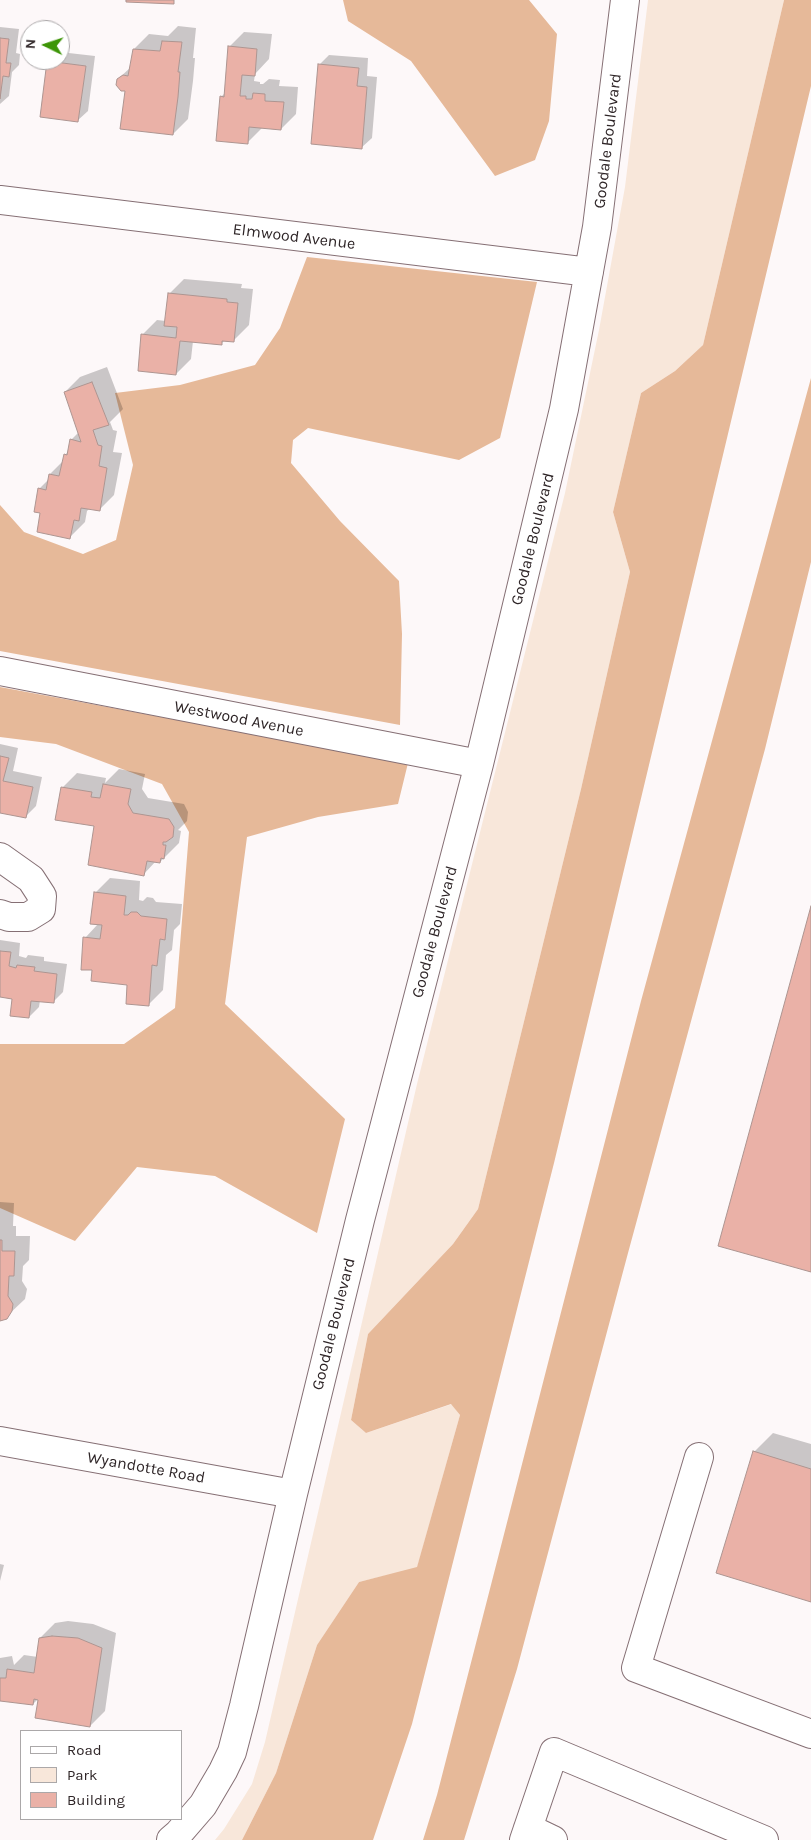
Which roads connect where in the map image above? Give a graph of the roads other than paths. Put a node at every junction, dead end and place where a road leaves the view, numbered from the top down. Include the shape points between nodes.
1 (625, 0) edge
2 (0, 200) edge
3 (589, 272) junction
4 (0, 672) edge
5 (479, 764) junction
6 (0, 857) edge
7 (0, 914) edge
8 (0, 1441) edge
9 (699, 1458) dead end
10 (293, 1494) junction
11 (811, 1734) edge
12 (526, 1834) edge
13 (171, 1840) edge
14 (553, 1840) edge
15 (764, 1840) edge

1 - 3 street, Goodale Boulevard
2 - 3 street, Elmwood Avenue
3 - 5 street, Goodale Boulevard via 564,409
4 - 5 street, Westwood Avenue
5 - 10 street, Goodale Boulevard via 360,1220
6 - 7 street via 30,879 42,896 42,909 28,917
8 - 10 street, Wyandotte Road
9 - 11 street via 636,1668
10 - 13 street, Goodale Boulevard via 232,1752 203,1805
12 - 14 street
12 - 15 street via 554,1752

